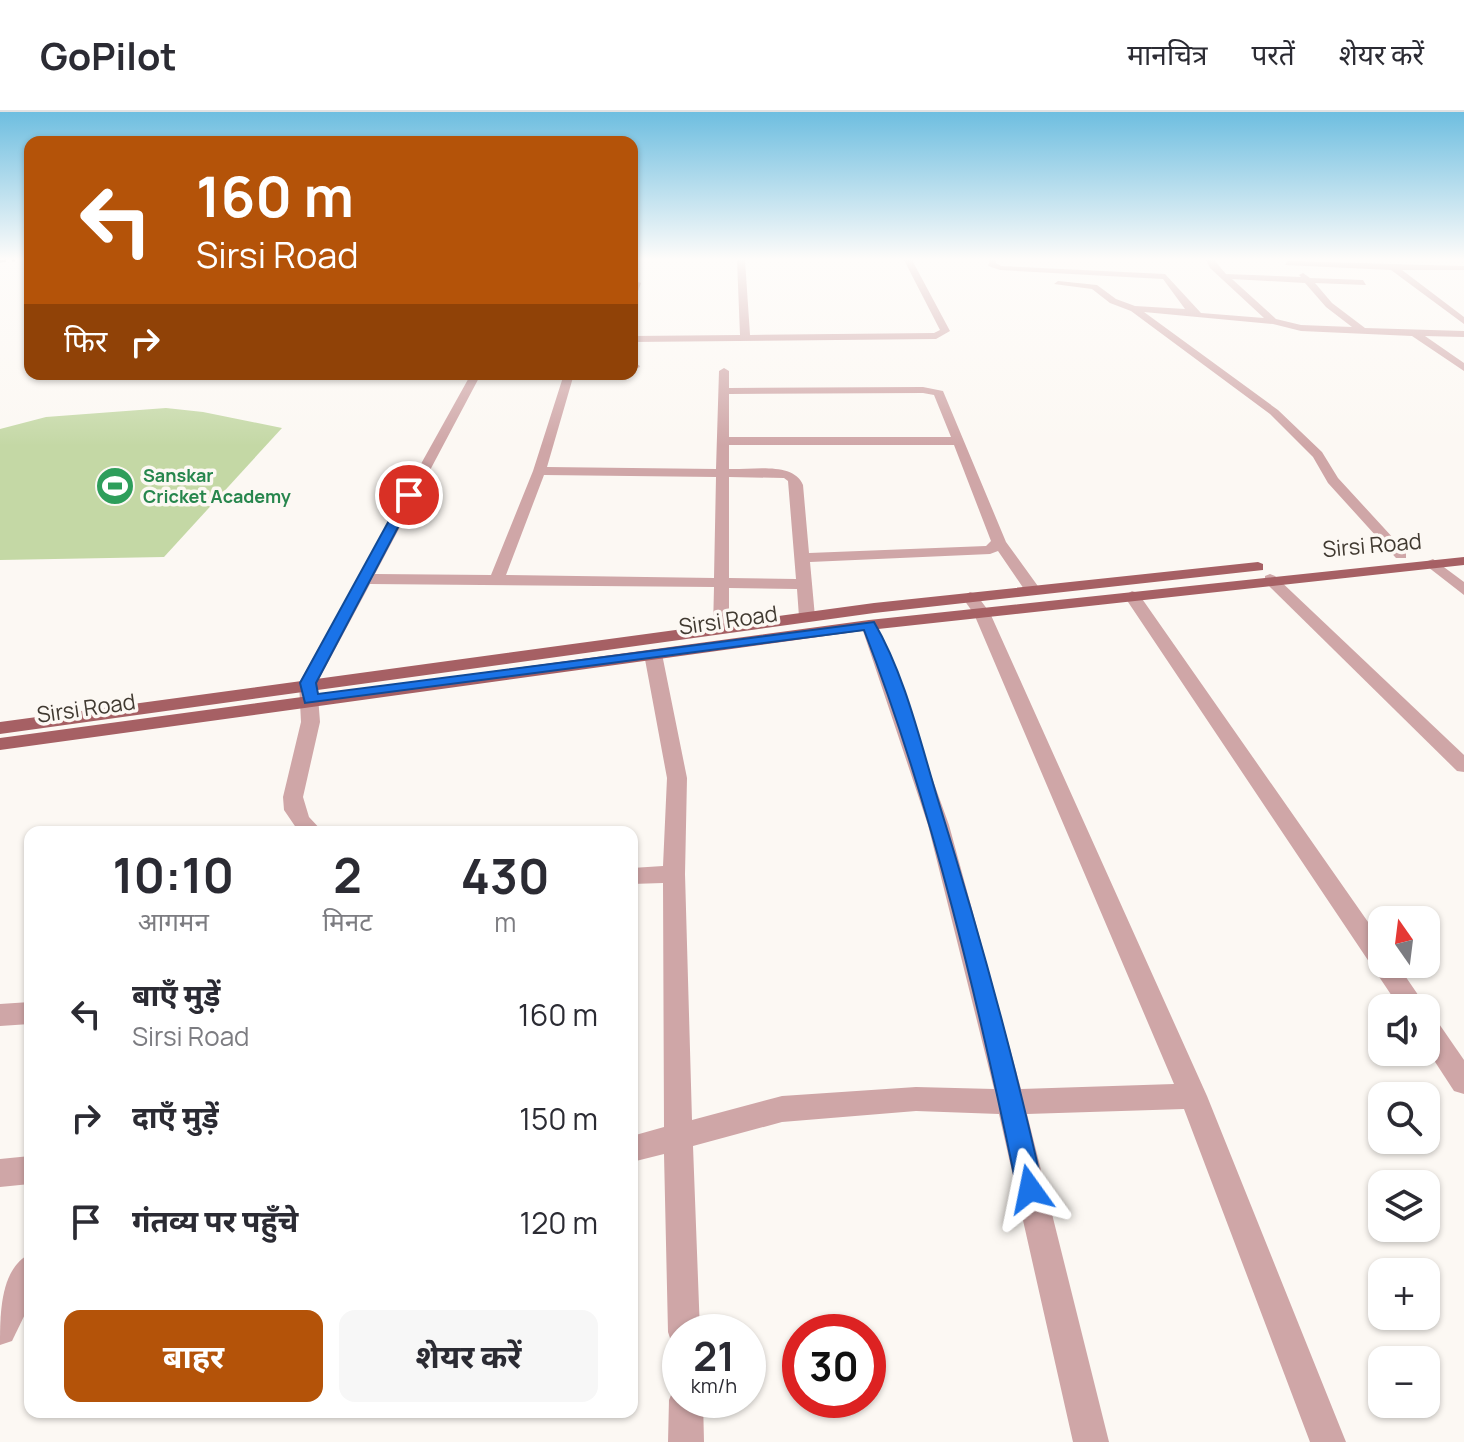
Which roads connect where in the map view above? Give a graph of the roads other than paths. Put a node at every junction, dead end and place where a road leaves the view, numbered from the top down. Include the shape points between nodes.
1 (744, 322) edge
2 (940, 322) edge
3 (1152, 322) edge
4 (1277, 322) edge
5 (1351, 322) edge
6 (1364, 332) junction
7 (1414, 333) junction
8 (1464, 334) edge
9 (745, 338) junction
10 (638, 339) edge
11 (1464, 368) edge
12 (724, 371) dead end
13 (473, 380) edge
14 (567, 380) edge
15 (724, 391) junction
16 (722, 441) junction
17 (958, 441) junction
18 (539, 471) junction
19 (720, 473) junction
20 (999, 542) junction
21 (1464, 548) edge
22 (1401, 555) junction
23 (801, 558) junction
24 (1464, 561) edge
25 (1433, 564) junction
26 (365, 579) junction
27 (1270, 579) junction
28 (497, 580) junction
29 (721, 582) junction
30 (803, 584) junction
31 (1032, 589) junction
32 (1464, 590) edge
33 (1132, 596) junction
34 (976, 605) junction
35 (807, 617) junction
36 (869, 625) junction
37 (721, 629) junction
38 (653, 654) junction
39 (309, 692) junction
40 (0, 728) edge
41 (0, 744) edge
42 (1464, 766) edge
43 (304, 826) edge
44 (674, 874) junction
45 (638, 876) edge
46 (1368, 940) edge
47 (24, 1013) edge
48 (0, 1015) edge
49 (1440, 1047) edge
50 (1464, 1082) edge
51 (1193, 1096) junction
52 (1012, 1102) junction
53 (678, 1137) junction
54 (638, 1147) edge
55 (24, 1171) edge
56 (0, 1173) edge
57 (24, 1282) edge
58 (683, 1314) edge
59 (0, 1329) edge
60 (686, 1418) edge
61 (686, 1442) edge
62 (1091, 1442) edge
63 (1328, 1442) edge

1 - 9 street
2 - 9 street via 945,331 915,338
3 - 22 street via 1274,412 1318,455 1333,480
4 - 6 street
5 - 6 street
6 - 7 street
7 - 8 street
7 - 11 street
9 - 10 street
12 - 15 street
13 - 26 street
14 - 18 street
15 - 16 street
15 - 17 street via 932,391 941,396
16 - 17 street
16 - 19 street
17 - 20 street
18 - 19 street
18 - 28 street
19 - 23 street via 787,474 794,479
19 - 29 street
20 - 23 street via 990,550
20 - 31 street
21 - 22 main road, Sirsi Road
22 - 31 main road, Sirsi Road
23 - 30 street
24 - 25 main road, Sirsi Road
25 - 27 main road, Sirsi Road
25 - 32 street
26 - 28 street
26 - 39 street
27 - 33 main road, Sirsi Road
27 - 42 street
28 - 29 street
29 - 30 street
29 - 37 street
30 - 35 street
31 - 34 main road, Sirsi Road
33 - 34 main road, Sirsi Road
33 - 46 street
34 - 35 main road, Sirsi Road
34 - 36 main road, Sirsi Road
34 - 51 street
35 - 37 main road, Sirsi Road
36 - 38 main road, Sirsi Road
36 - 52 street via 898,698
37 - 39 main road, Sirsi Road
38 - 39 main road, Sirsi Road
38 - 44 street via 677,778
39 - 40 main road, Sirsi Road
39 - 41 main road, Sirsi Road
39 - 43 street via 311,725 291,800
44 - 45 street
44 - 53 street
47 - 48 street
49 - 50 street
51 - 52 street
51 - 63 street
52 - 53 street via 916,1099 782,1109
52 - 62 street via 1048,1276
53 - 54 street
53 - 58 street
55 - 56 street
57 - 59 street
60 - 61 street

